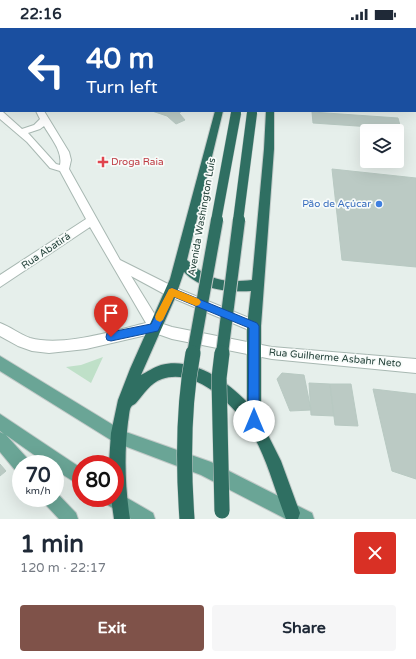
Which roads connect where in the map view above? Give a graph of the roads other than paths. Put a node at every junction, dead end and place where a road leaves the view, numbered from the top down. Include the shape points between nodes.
1 (41, 112) edge
2 (219, 112) edge
3 (236, 112) edge
4 (252, 112) edge
5 (270, 112) edge
6 (0, 114) edge
7 (46, 120) junction
8 (21, 132) junction
9 (55, 136) junction
10 (33, 143) junction
11 (64, 168) junction
12 (92, 220) junction
13 (182, 263) junction
14 (116, 264) junction
15 (0, 282) edge
16 (256, 285) junction
17 (172, 292) junction
18 (254, 326) junction
19 (155, 328) junction
20 (0, 329) edge
21 (253, 350) junction
22 (0, 363) edge
23 (416, 366) edge
24 (124, 407) junction
25 (254, 421) junction
26 (0, 422) edge
27 (119, 437) junction
28 (0, 440) edge
29 (13, 455) edge
30 (119, 455) edge
31 (72, 472) edge
32 (59, 507) edge
33 (118, 507) edge
34 (299, 516) edge
35 (70, 519) edge
36 (148, 519) edge
37 (188, 519) edge
38 (223, 519) edge

1 - 7 street
2 - 13 highway
3 - 37 highway, Avenida Washington Luís, bridge via 190,369 185,426 185,494
4 - 38 highway, bridge via 218,378
5 - 16 highway via 269,149
6 - 8 street
7 - 8 street
7 - 9 street
8 - 10 street
9 - 10 street via 48,145
9 - 11 street via 66,160
10 - 11 street via 53,166
11 - 12 street
12 - 14 street
12 - 15 street, Rua Abatirá
13 - 16 highway via 197,276 212,283 237,287
13 - 17 highway
14 - 17 street
14 - 19 street
16 - 18 highway
17 - 18 street
17 - 19 highway
18 - 21 highway
19 - 20 street via 73,346 54,347 19,341
19 - 21 street, Rua Guilherme Asbahr Neto
19 - 24 highway
21 - 23 street, Rua Guilherme Asbahr Neto
21 - 25 highway
22 - 27 main road
24 - 25 highway via 146,380 162,372 176,370 211,381 230,394
24 - 27 highway
25 - 34 highway
26 - 31 main road
27 - 30 highway
27 - 34 main road via 205,468
28 - 29 main road
32 - 35 main road
33 - 36 main road

